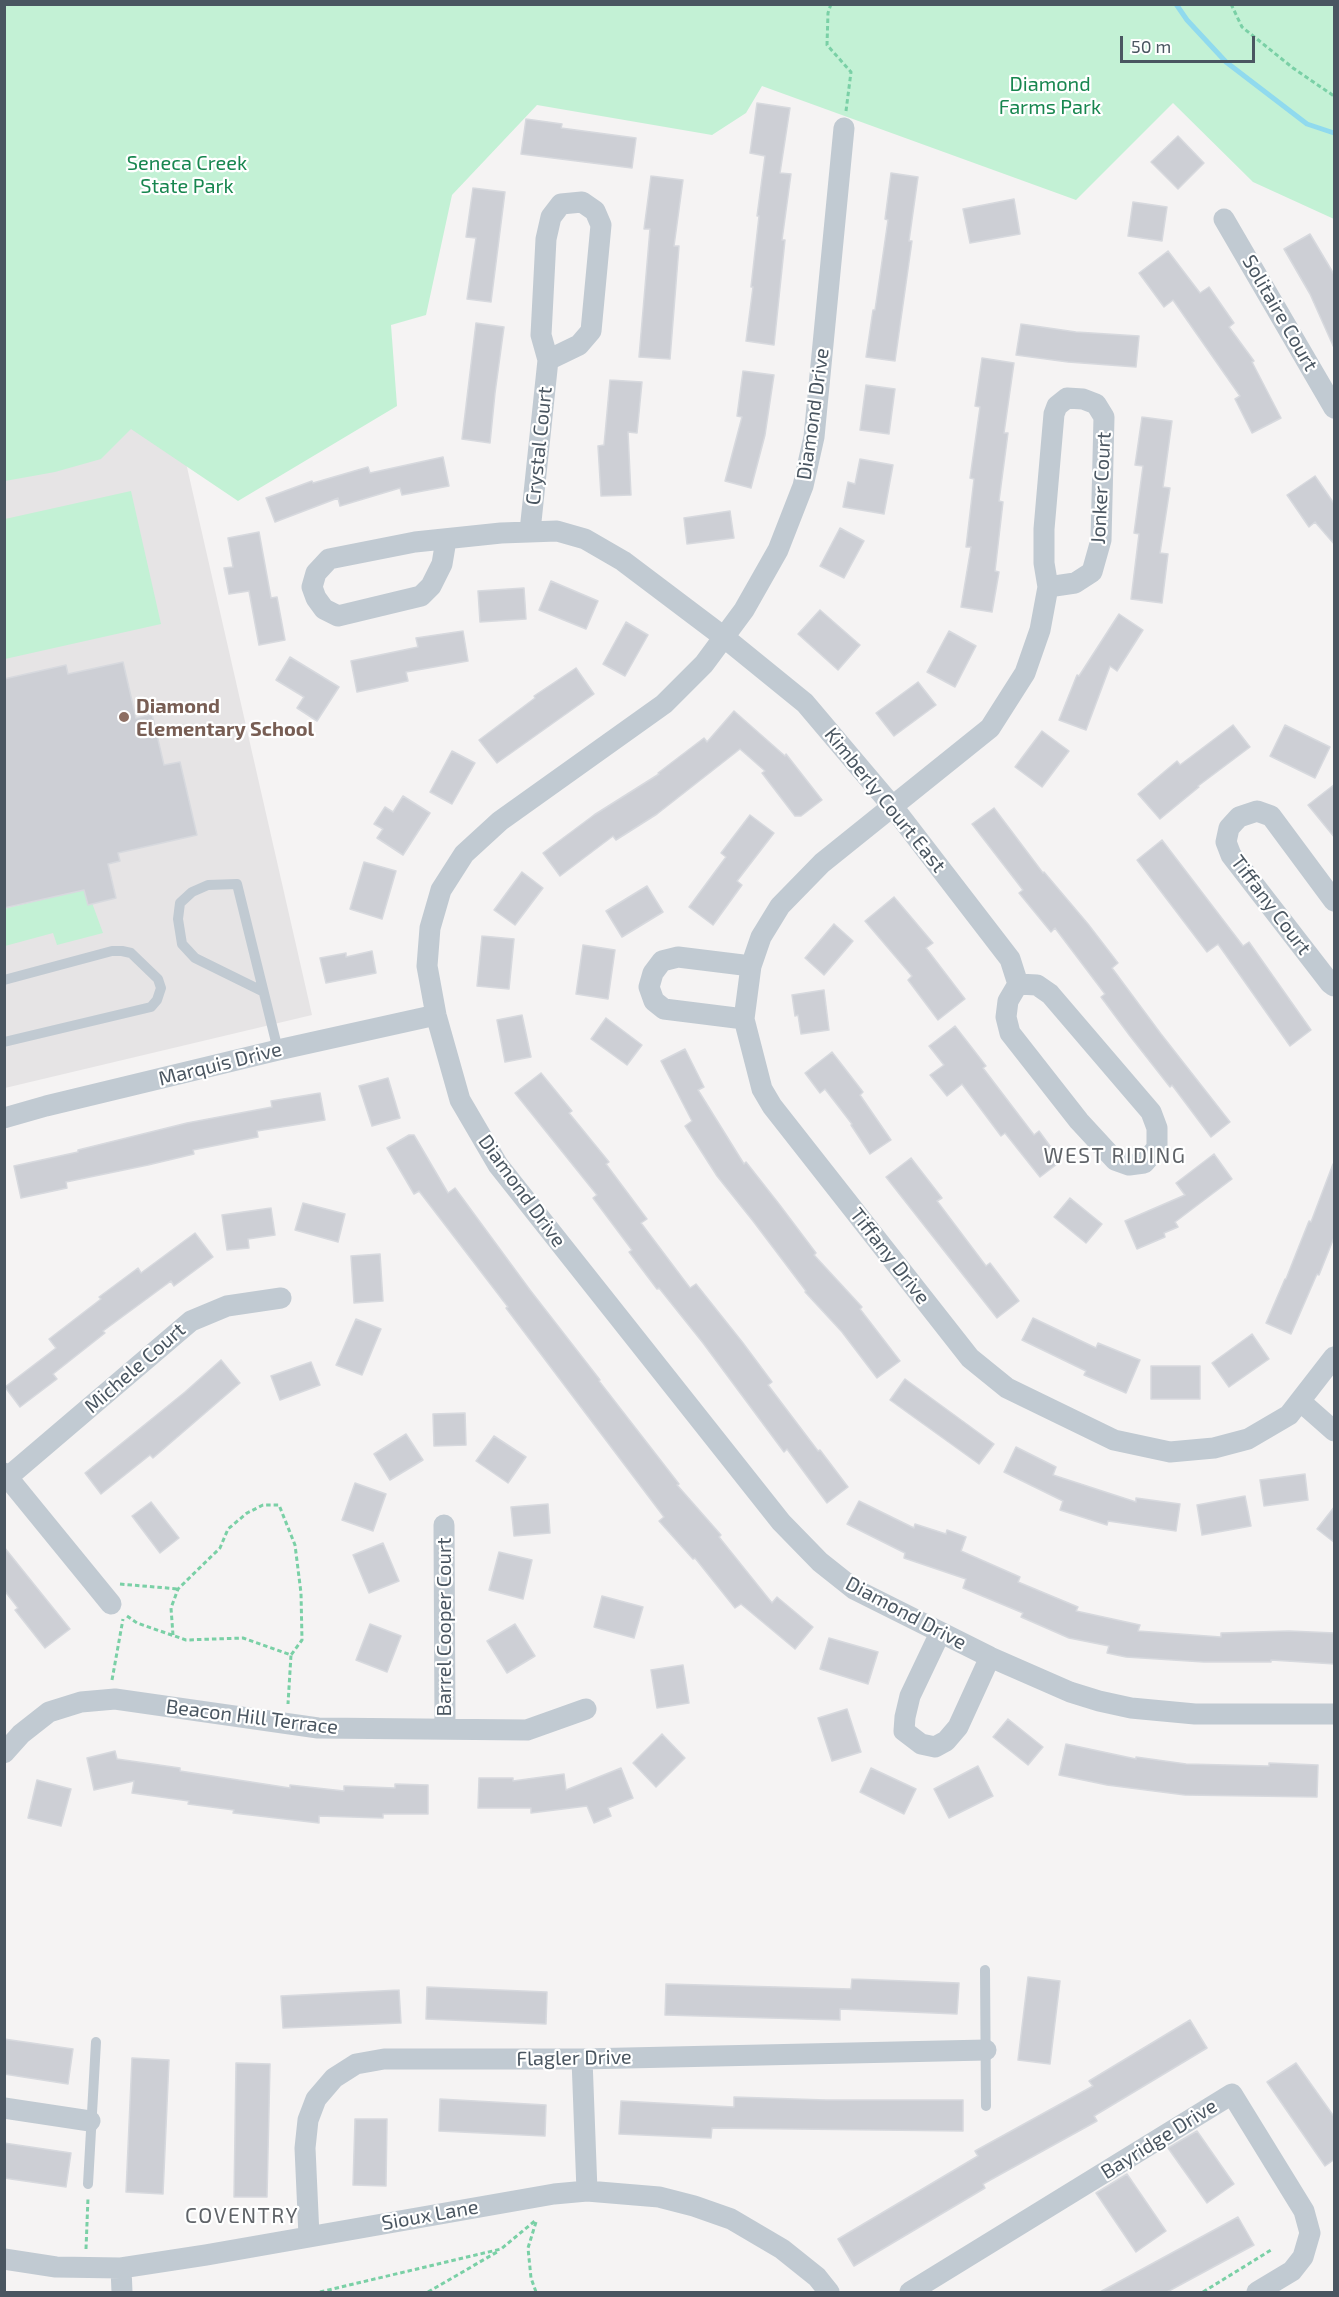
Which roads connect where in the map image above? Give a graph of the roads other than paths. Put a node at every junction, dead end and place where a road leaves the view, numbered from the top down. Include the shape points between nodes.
1 (844, 128) road end
2 (1224, 219) dead end
3 (548, 360) junction
4 (1335, 408) edge
5 (530, 531) junction
6 (446, 540) junction
7 (1048, 587) junction
8 (725, 638) junction
9 (893, 807) junction
10 (1335, 901) edge
11 (751, 966) junction
12 (4, 980) edge
13 (1018, 984) junction
14 (1335, 986) edge
15 (262, 991) junction
16 (436, 1015) junction
17 (744, 1019) junction
18 (4, 1042) edge
19 (278, 1050) junction
20 (4, 1118) edge
21 (281, 1298) dead end
22 (1334, 1358) edge
23 (1300, 1401) junction
24 (1335, 1431) edge
25 (6, 1475) edge
26 (444, 1525) dead end
27 (111, 1604) dead end
28 (940, 1634) junction
29 (990, 1657) junction
30 (586, 1709) dead end
31 (1335, 1714) edge
32 (445, 1729) junction
33 (4, 1753) edge
34 (986, 1970) dead end
35 (96, 2042) dead end
36 (986, 2050) junction
37 (582, 2059) junction
38 (986, 2106) dead end
39 (4, 2108) edge
40 (90, 2121) junction
41 (88, 2184) road end
42 (587, 2191) junction
43 (309, 2236) junction
44 (4, 2259) edge
45 (121, 2268) junction
46 (122, 2292) edge
47 (829, 2292) edge
48 (910, 2292) edge
49 (1257, 2292) edge

1 - 8 street, Diamond Drive via 814,437 804,486 778,550
2 - 4 street, Solitaire Court
3 - 3 street, Crystal Court via 541,335 546,239 551,217 561,204 582,202 595,211 601,225 591,331 579,345
3 - 5 street, Crystal Court
5 - 6 street, Kimberly Court East
5 - 8 street, Kimberly Court East via 557,531 585,539 623,561
6 - 6 street, Kimberly Court East via 329,559 316,573 312,587 316,598 324,609 338,616 421,596 442,564
7 - 7 street, Jonker Court via 1044,529 1054,414 1067,398 1083,399 1096,404 1104,417 1101,540 1092,572 1075,583
7 - 9 street, Jonker Court via 1040,630 1025,673 990,728
8 - 9 street, Kimberly Court East via 805,703
8 - 16 street, Diamond Drive via 664,704 500,821 464,854 441,891 430,928 427,966
9 - 11 street, Tiffany Drive via 822,863 780,906 761,937
9 - 13 street, Kimberly Court East via 1010,959
10 - 14 street, Tiffany Court via 1271,816 1257,811 1239,817 1229,828 1226,842 1231,855
11 - 17 street, Tiffany Drive
11 - 17 street via 678,957 662,961 649,987 654,1001 664,1009
12 - 18 lane via 122,951 131,952 158,978 161,988 151,1007
13 - 13 street via 1008,1001 1010,1033 1115,1160 1130,1165 1144,1163 1157,1148 1152,1112 1050,994 1037,985
15 - 15 lane via 237,884 208,885 192,892 180,903 182,944 195,958
15 - 19 lane
16 - 19 street, Marquis Drive
16 - 28 street, Diamond Drive via 460,1100 498,1165 781,1522 820,1562 854,1589
17 - 23 street, Tiffany Drive via 762,1089 772,1106 970,1358 1007,1388 1114,1440 1170,1452 1214,1448 1248,1439 1289,1414
19 - 20 street, Marquis Drive
21 - 25 street, Michele Court via 227,1306 190,1321
22 - 23 street, Tiffany Drive
23 - 24 street
25 - 27 street
26 - 32 street, Barrel Cooper Court
28 - 29 street, Diamond Drive
28 - 29 street via 910,1696 905,1717 904,1731 921,1744 935,1747 958,1727
29 - 31 street, Diamond Drive via 1070,1692 1131,1708 1195,1714
30 - 32 street, Beacon Hill Terrace via 527,1730
32 - 33 street, Beacon Hill Terrace via 318,1728 109,1700 81,1702 49,1712
34 - 36 lane
35 - 40 lane
36 - 37 street, Flagler Drive
36 - 38 lane
37 - 42 street
37 - 43 street, Flagler Drive via 384,2059 356,2064 334,2078 316,2099 308,2120 305,2148
39 - 40 street
40 - 41 lane
42 - 43 street, Sioux Lane
42 - 47 street, Sioux Lane via 659,2197 731,2219 782,2249 818,2277
43 - 45 street, Sioux Lane
44 - 45 street, Sioux Lane
45 - 46 street
48 - 49 street, Bayridge Drive via 1232,2094 1304,2211 1310,2233 1303,2256 1292,2271

